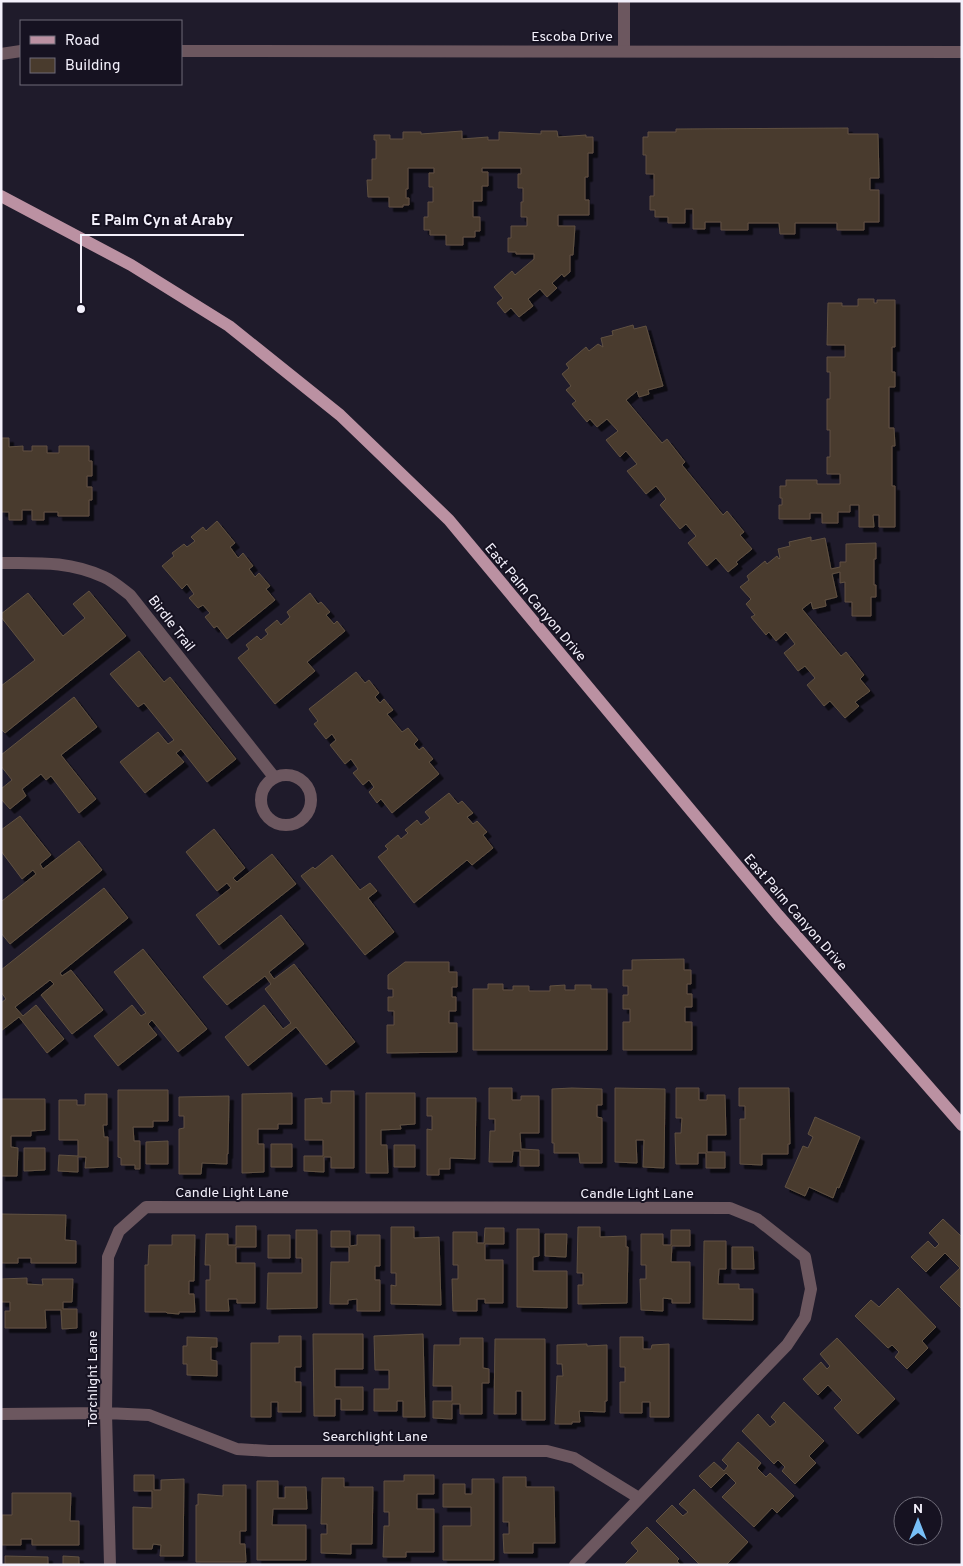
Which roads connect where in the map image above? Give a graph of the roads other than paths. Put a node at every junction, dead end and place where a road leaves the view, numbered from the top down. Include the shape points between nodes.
1 (624, 1) edge
2 (20, 51) edge
3 (182, 51) edge
4 (624, 51) junction
5 (962, 52) edge
6 (1, 54) edge
7 (1, 196) edge
8 (1, 563) edge
9 (274, 777) dead end
10 (962, 1125) edge
11 (146, 1207) joint
12 (106, 1413) junction
13 (1, 1414) edge
14 (640, 1498) junction
15 (110, 1565) edge
16 (575, 1565) edge

1 - 4 street
2 - 6 street
3 - 4 street, Escoba Drive
4 - 5 street, Escoba Drive
7 - 10 main road, East Palm Canyon Drive via 131,265 229,326 340,416 449,520 778,915
8 - 9 street, Birdle Trail via 67,565 105,578 130,594
11 - 12 street, Torchlight Lane via 120,1230 108,1257
11 - 14 street, Candle Light Lane via 730,1208 757,1219 805,1257 812,1289 805,1318 787,1345
12 - 13 street, Searchlight Lane
12 - 14 street, Searchlight Lane via 149,1415 237,1449 547,1451 574,1458
12 - 15 street, Torchlight Lane
14 - 16 street, Candle Light Lane

